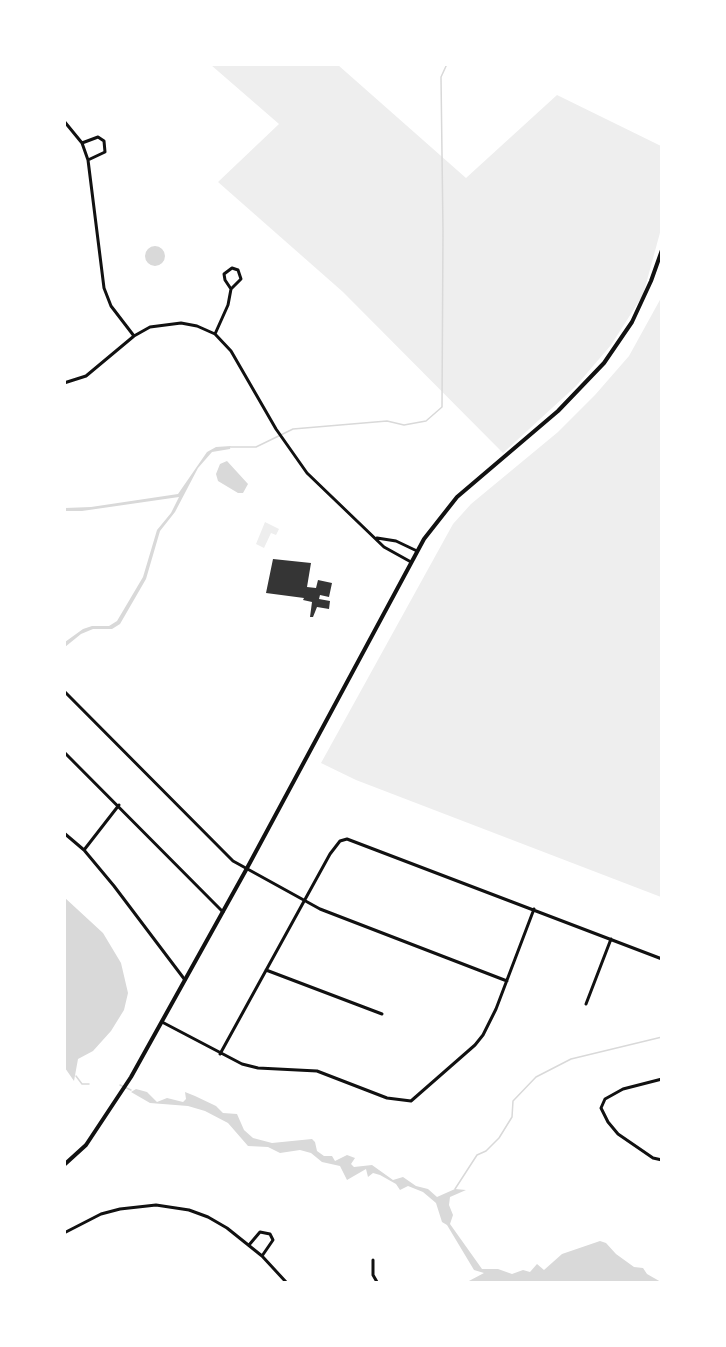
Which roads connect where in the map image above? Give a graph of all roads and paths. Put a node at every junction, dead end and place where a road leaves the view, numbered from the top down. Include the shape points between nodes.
1 (64, 121) edge
2 (82, 143) junction
3 (88, 160) junction
4 (662, 250) edge
5 (231, 288) junction
6 (215, 334) junction
7 (134, 336) junction
8 (64, 383) edge
9 (375, 537) junction
10 (417, 551) junction
11 (411, 562) junction
12 (64, 691) edge
13 (64, 752) edge
14 (119, 806) junction
15 (64, 833) edge
16 (84, 850) junction
17 (246, 870) junction
18 (304, 901) junction
19 (534, 909) junction
20 (223, 912) junction
21 (611, 939) junction
22 (662, 959) edge
23 (266, 970) junction
24 (185, 980) junction
25 (507, 981) junction
26 (586, 1004) dead end
27 (382, 1014) dead end
28 (162, 1022) junction
29 (220, 1054) junction
30 (662, 1079) edge
31 (662, 1160) edge
32 (64, 1165) edge
33 (64, 1233) edge
34 (249, 1245) junction
35 (262, 1256) junction
36 (373, 1260) dead end
37 (286, 1282) edge
38 (377, 1282) edge

1 - 2 street
2 - 3 street
2 - 3 street via 98,137 104,141 105,152
3 - 7 street via 101,279 111,306
4 - 10 main road via 640,307 604,363 549,419 457,497
5 - 5 street via 224,274 232,268 238,270 241,279
5 - 6 street
6 - 7 street via 181,322 150,327
6 - 9 street via 231,351 301,466
7 - 8 street via 86,376
9 - 10 street
9 - 11 street via 384,547
10 - 11 main road
11 - 17 main road
12 - 17 street via 215,845
13 - 14 street
14 - 16 street
14 - 20 street
15 - 16 street
16 - 24 street
17 - 18 street
17 - 20 main road
18 - 19 street via 334,846 347,839
18 - 23 street
18 - 25 street
19 - 21 street
19 - 25 street
20 - 24 main road
21 - 22 street
21 - 26 street
23 - 27 street
23 - 29 street
24 - 28 main road
25 - 29 street via 490,1022 475,1045 411,1101 387,1098 317,1071 258,1068
28 - 29 street
28 - 32 main road via 106,1117 86,1145
30 - 31 street via 623,1089 606,1099 601,1108 618,1134
33 - 34 street via 101,1214 156,1205 208,1217
34 - 35 street
34 - 35 street via 260,1232 270,1234 273,1240
35 - 37 street
36 - 38 street

